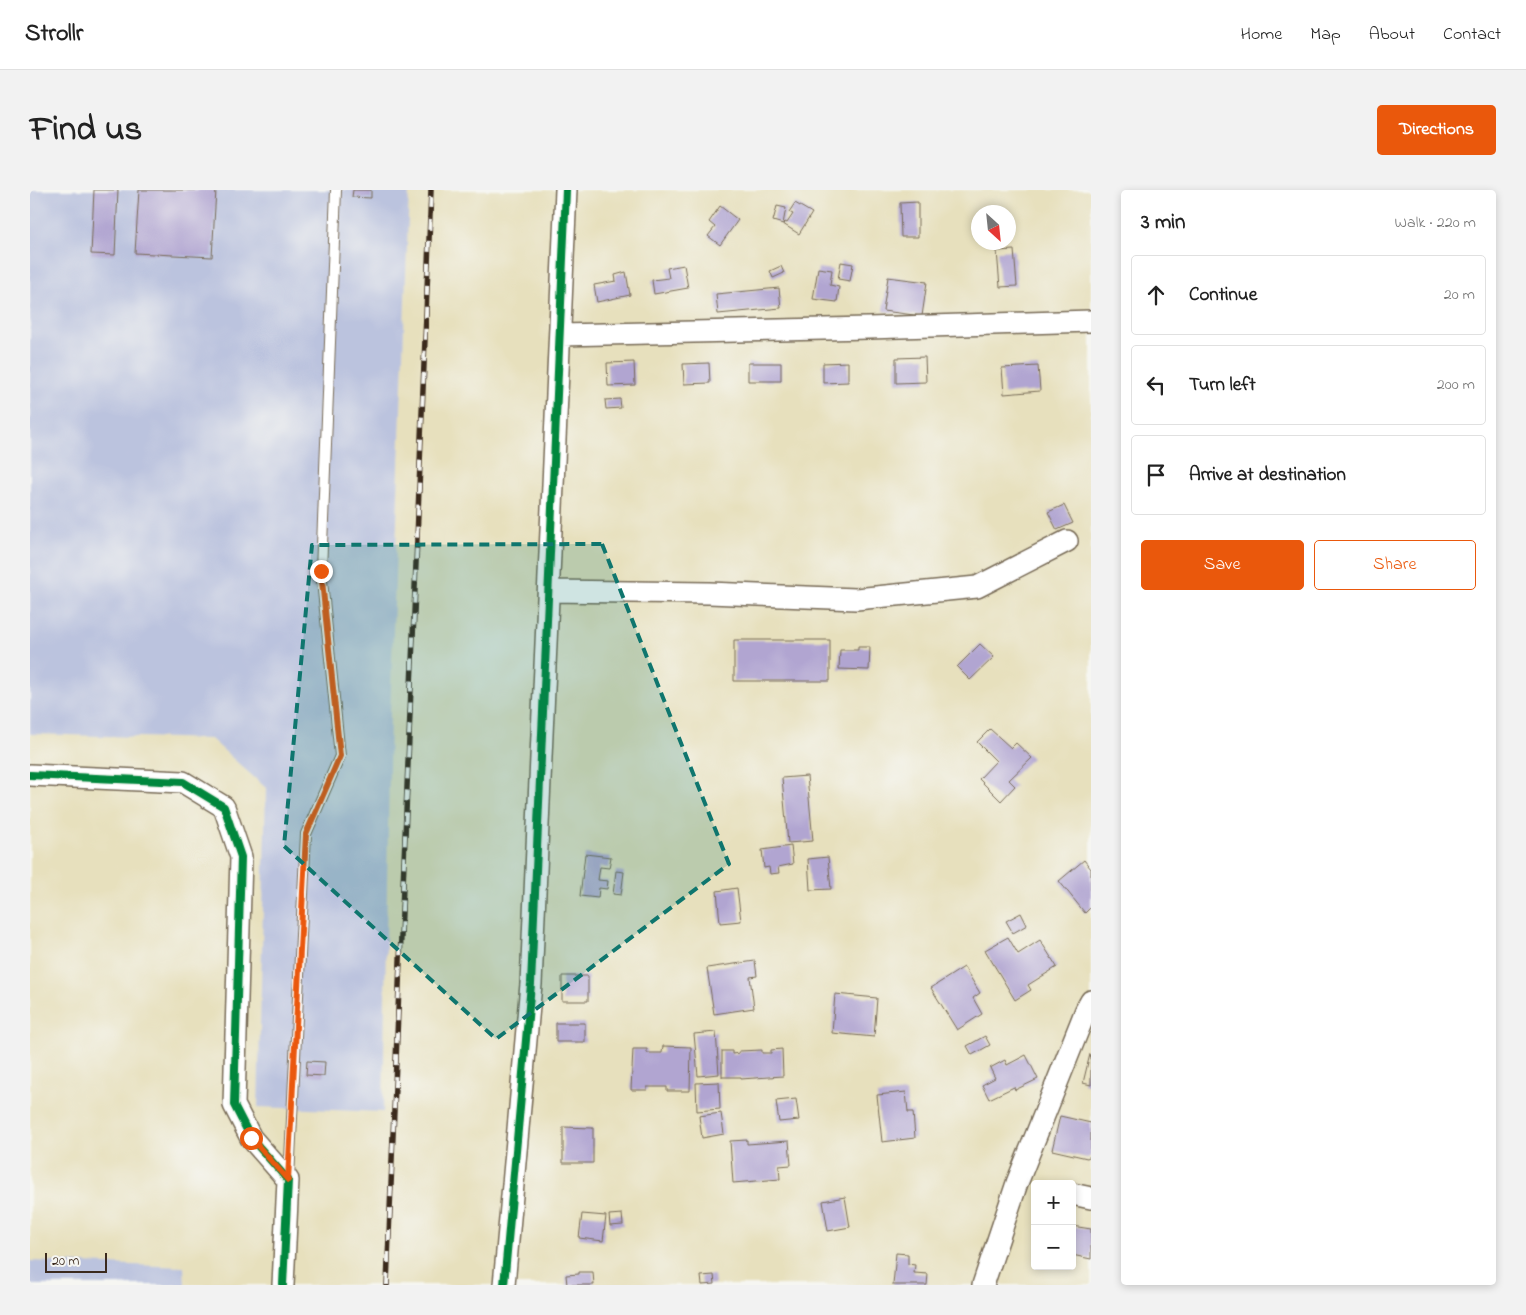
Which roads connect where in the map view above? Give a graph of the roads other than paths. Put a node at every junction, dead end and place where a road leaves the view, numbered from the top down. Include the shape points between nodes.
1 (336, 190) edge
2 (566, 190) edge
3 (1091, 321) edge
4 (560, 335) junction
5 (1067, 541) dead end
6 (549, 591) junction
7 (30, 775) edge
8 (1091, 1001) edge
9 (288, 1180) junction
10 (1026, 1185) edge
11 (1076, 1195) edge
12 (1091, 1198) edge
13 (283, 1285) edge
14 (504, 1285) edge
15 (983, 1285) edge

1 - 9 lane via 321,571 340,756 306,834
2 - 4 street
3 - 4 street
4 - 6 street
5 - 6 street via 977,587 865,598
6 - 14 street via 531,984
7 - 9 street via 183,782 224,807 241,856 234,1105 251,1138
8 - 10 street
9 - 13 street
10 - 15 street
11 - 12 street

